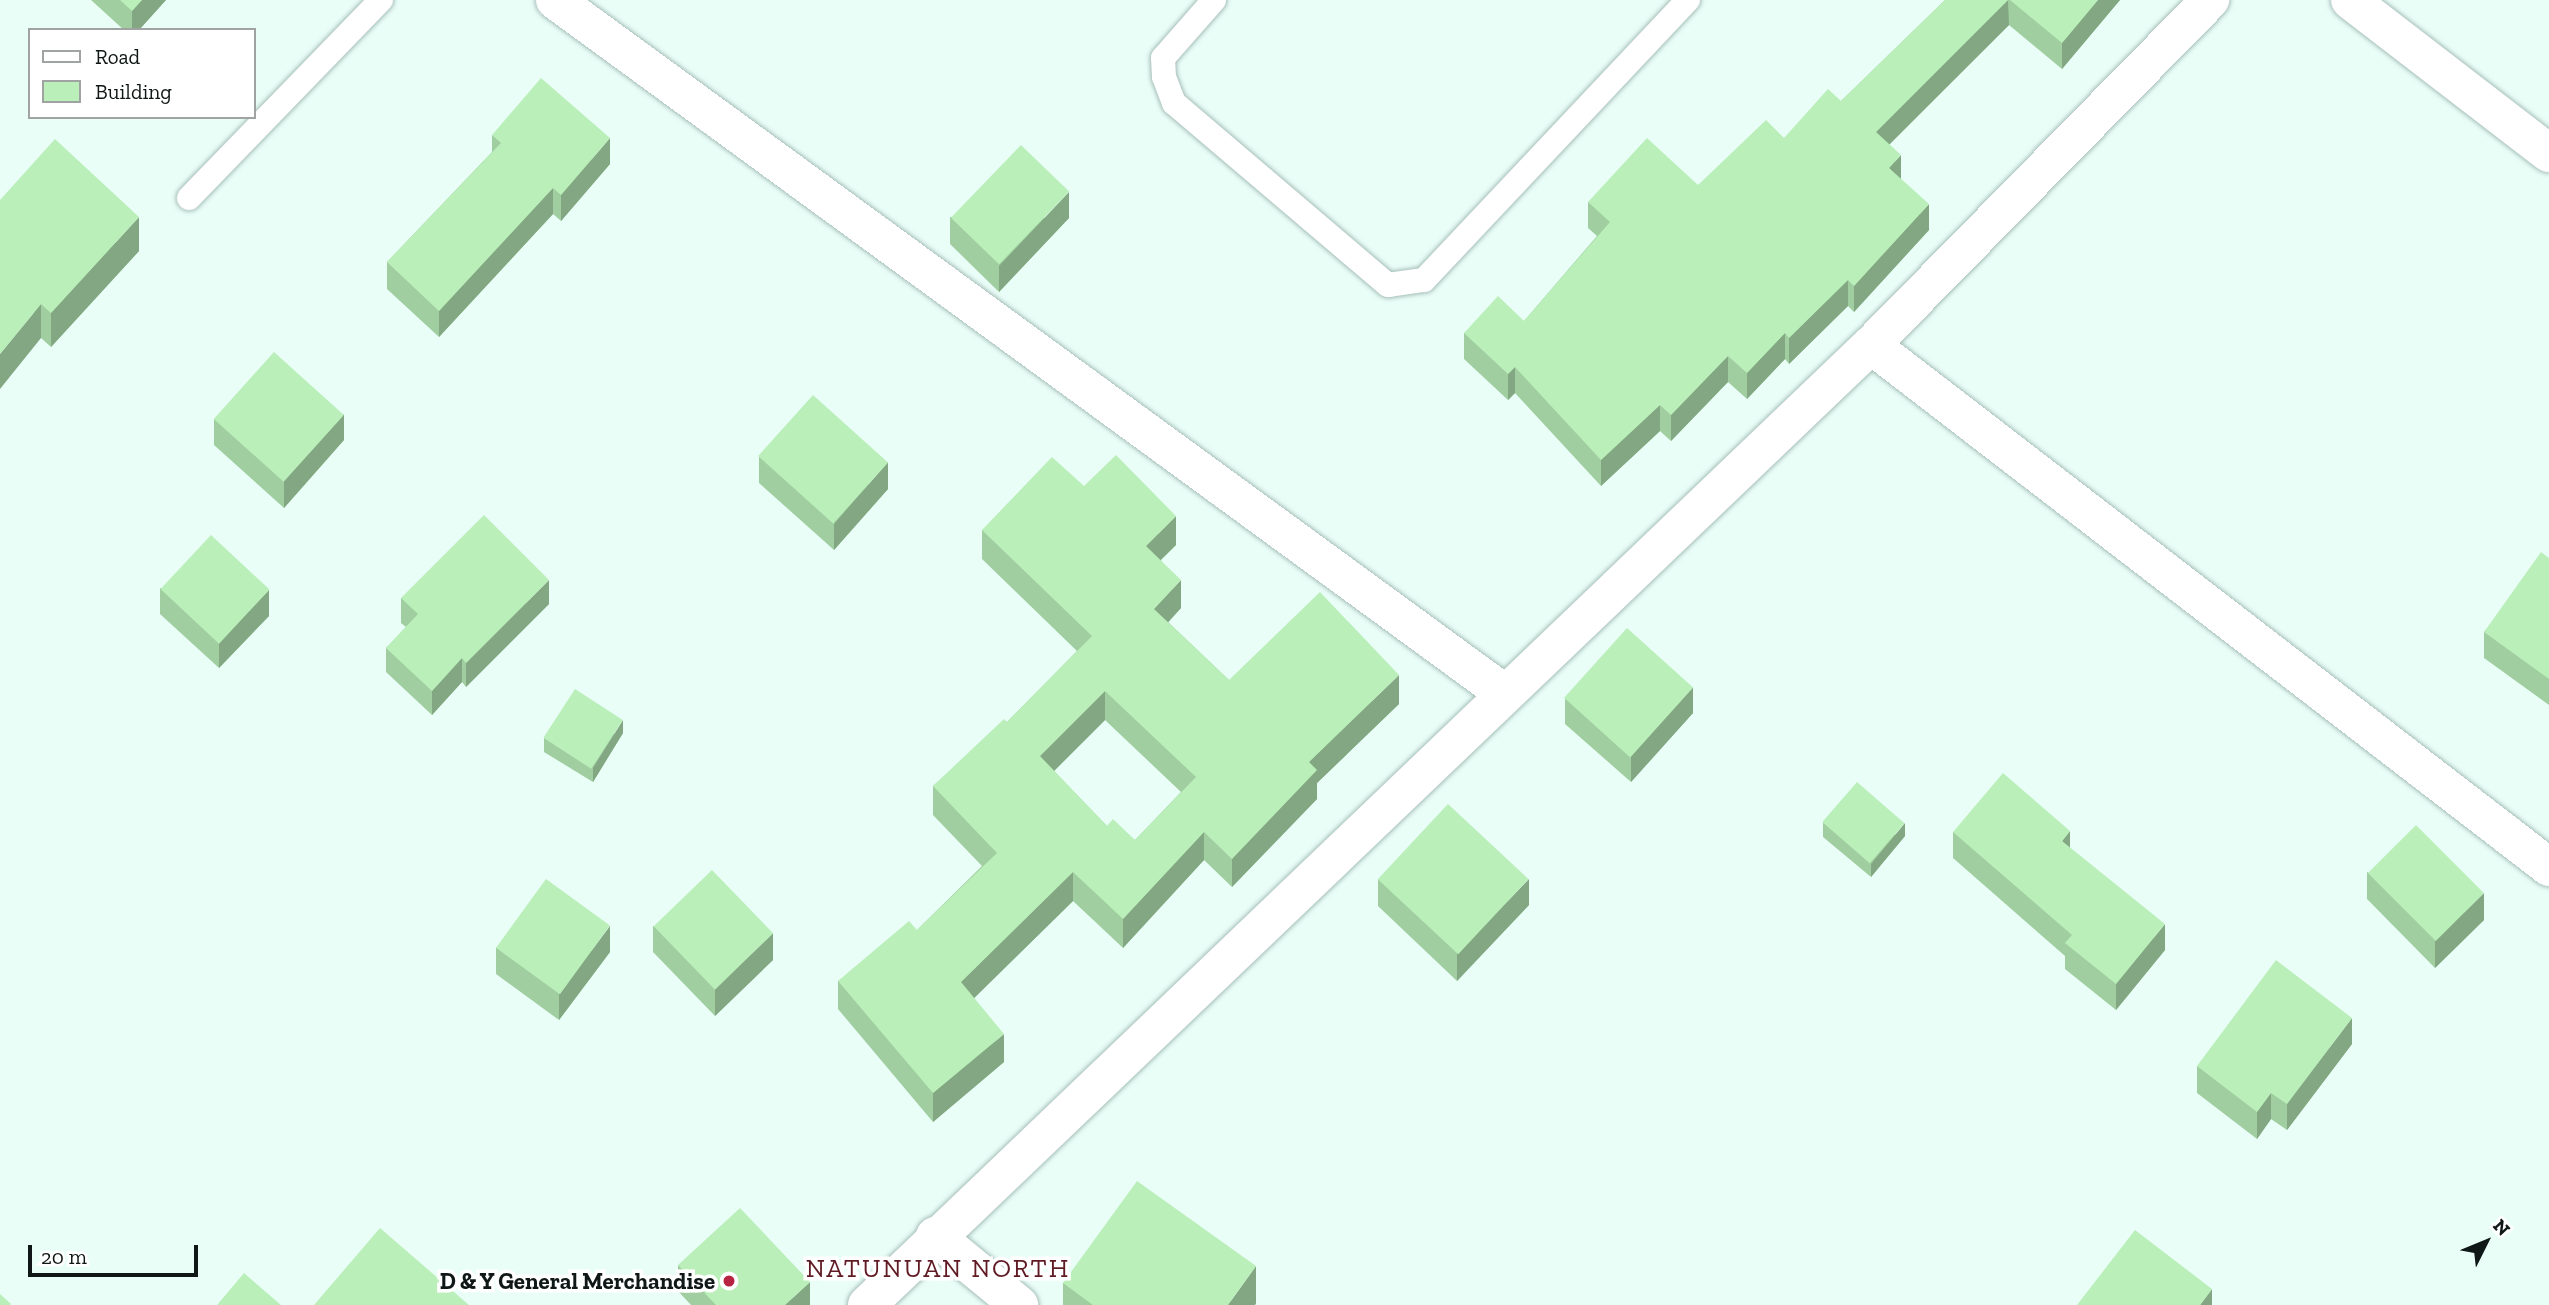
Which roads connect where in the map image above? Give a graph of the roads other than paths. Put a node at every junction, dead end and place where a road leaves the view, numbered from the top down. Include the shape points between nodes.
1 (381, 0) edge
2 (555, 0) edge
3 (1214, 0) edge
4 (1688, 0) edge
5 (2210, 0) edge
6 (2350, 0) edge
7 (2549, 153) edge
8 (189, 198) dead end
9 (1871, 345) junction
10 (1504, 693) junction
11 (2549, 867) edge
12 (935, 1236) junction
13 (867, 1305) edge
14 (1019, 1305) edge

1 - 8 lane
2 - 10 street
3 - 4 lane via 1163,58 1164,77 1174,103 1388,285 1424,280
5 - 9 street
6 - 7 street
9 - 10 street
9 - 11 street
10 - 12 street
12 - 13 street
12 - 14 street

